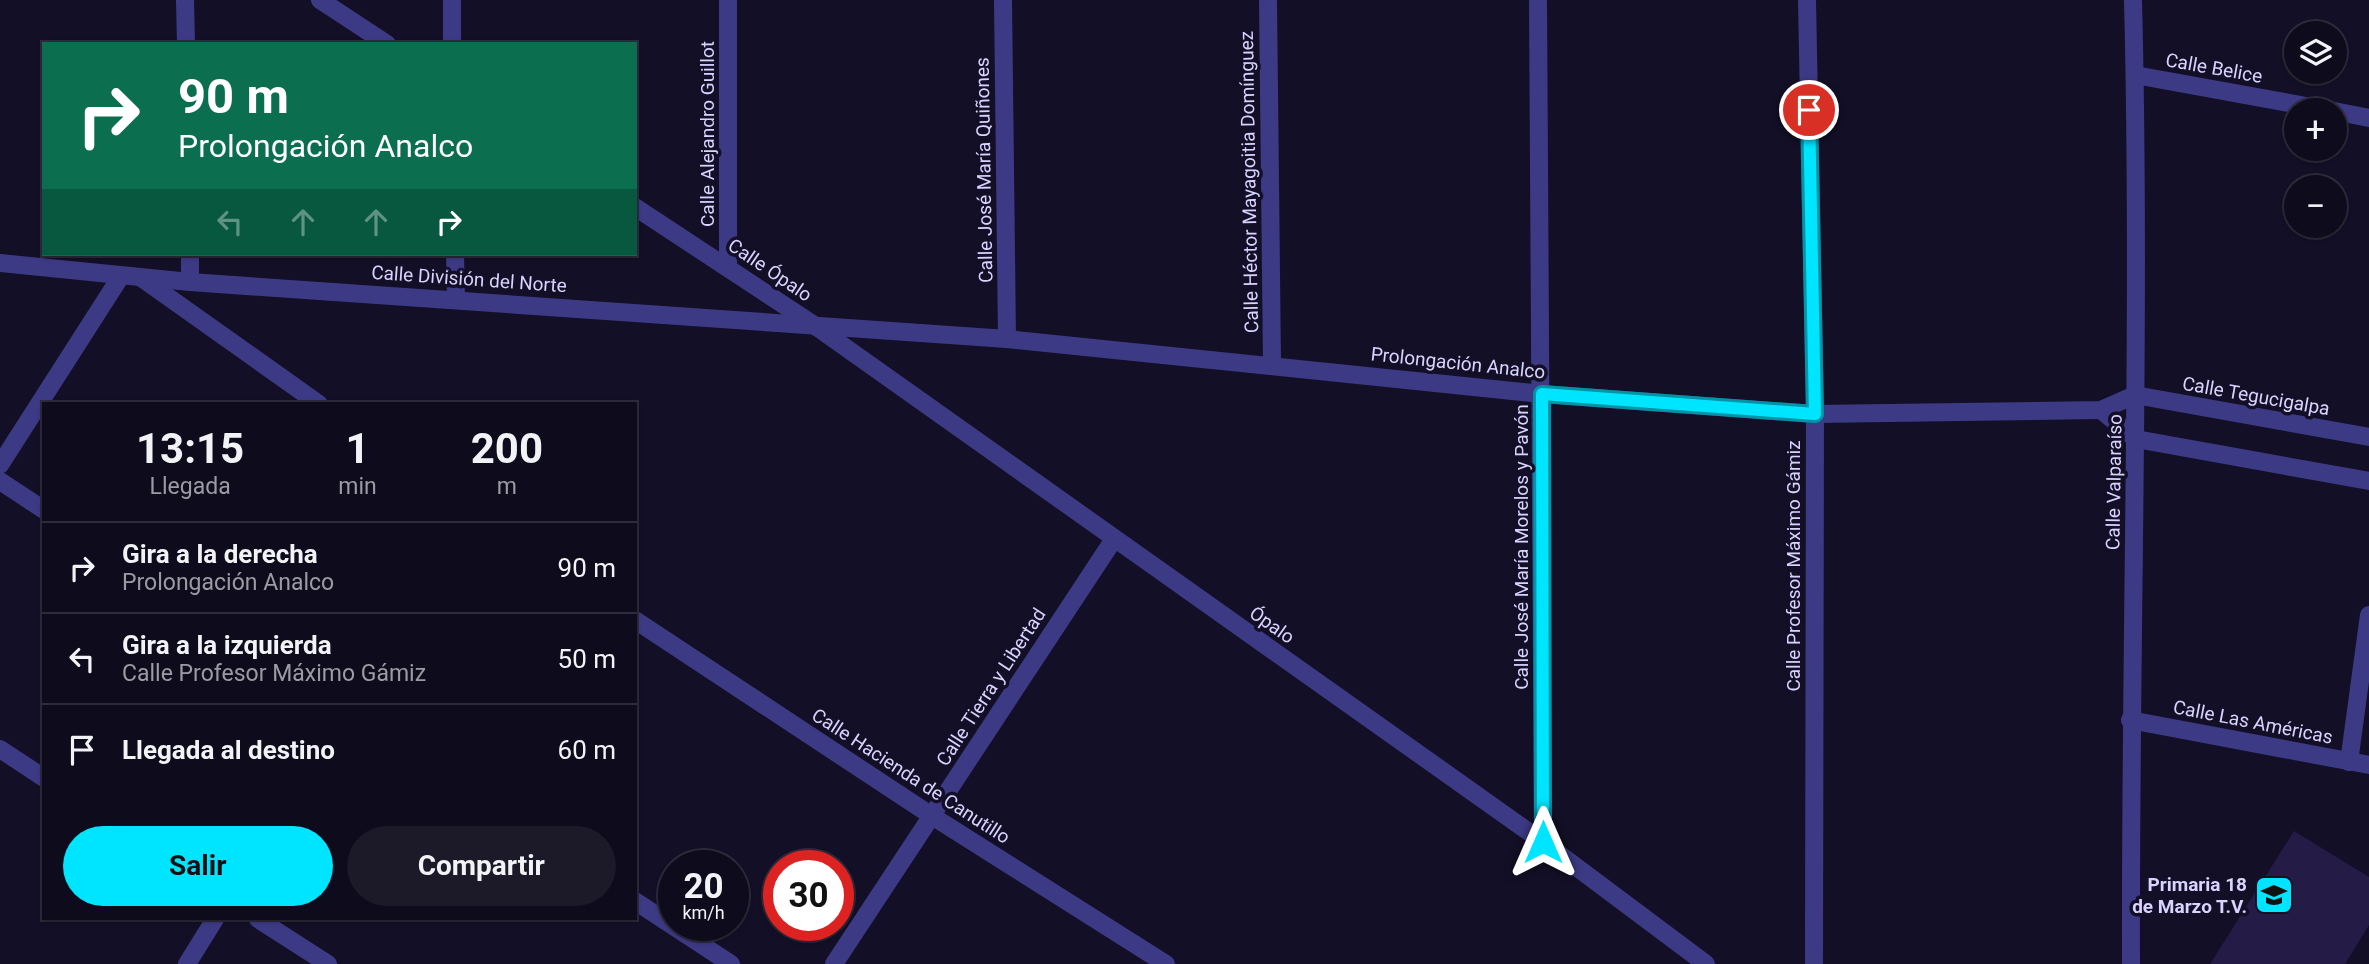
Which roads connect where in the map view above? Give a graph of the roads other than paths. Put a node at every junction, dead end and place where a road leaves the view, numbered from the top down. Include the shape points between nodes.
1 (185, 0) edge
2 (320, 0) edge
3 (452, 0) edge
4 (728, 0) edge
5 (1003, 0) edge
6 (1268, 0) edge
7 (1538, 0) edge
8 (1807, 0) edge
9 (2133, 0) edge
10 (186, 42) edge
11 (384, 42) edge
12 (452, 42) edge
13 (2134, 75) junction
14 (2284, 102) edge
15 (2347, 114) edge
16 (2369, 118) edge
17 (637, 208) edge
18 (190, 256) edge
19 (455, 256) edge
20 (0, 263) edge
21 (728, 268) junction
22 (121, 276) junction
23 (140, 278) junction
24 (190, 282) junction
25 (456, 299) junction
26 (811, 323) junction
27 (1007, 339) junction
28 (1272, 364) junction
29 (1542, 394) junction
30 (2135, 396) junction
31 (316, 402) edge
32 (2102, 410) junction
33 (1815, 414) junction
34 (2369, 438) edge
35 (2136, 439) junction
36 (0, 465) edge
37 (0, 481) edge
38 (2369, 481) edge
39 (42, 509) edge
40 (1114, 539) junction
41 (2369, 615) edge
42 (637, 621) edge
43 (2130, 720) junction
44 (0, 749) edge
45 (2348, 762) junction
46 (2369, 765) edge
47 (42, 777) edge
48 (932, 816) junction
49 (1543, 842) junction
50 (637, 902) edge
51 (214, 920) edge
52 (260, 920) edge
53 (187, 964) edge
54 (328, 964) edge
55 (732, 964) edge
56 (834, 964) edge
57 (1166, 964) edge
58 (1706, 964) edge
59 (1814, 964) edge
60 (2131, 964) edge

1 - 10 street
2 - 11 street
3 - 12 street
4 - 21 street, Calle Alejandro Guillot
5 - 27 street, Calle José María Quiñones
6 - 28 street, Calle Héctor Mayagoitia Domínguez
7 - 29 street, Calle José María Morelos y Pavón
8 - 33 street, Calle Profesor Máximo Gámiz
9 - 13 street, Calle Valparaíso
13 - 14 street, Calle Belice
13 - 30 street, Calle Valparaíso
15 - 16 street
17 - 21 street, Calle Ópalo
18 - 24 street
19 - 25 street
20 - 22 street, Calle División del Norte
21 - 26 street, Calle Ópalo
22 - 23 street, Calle División del Norte
22 - 36 street
23 - 24 street, Calle División del Norte
23 - 31 street
24 - 25 street, Calle División del Norte
25 - 26 street, Calle División del Norte
26 - 27 street, Prolongación Analco
26 - 40 street, Ópalo
27 - 28 street, Prolongación Analco
28 - 29 street, Prolongación Analco
29 - 33 street, Prolongación Analco
29 - 49 street, Calle José María Morelos y Pavón
30 - 32 street, Prolongación Analco
30 - 34 street, Calle Tegucigalpa
30 - 35 street, Calle Valparaíso
32 - 33 street, Prolongación Analco
32 - 35 street
33 - 59 street, Calle Profesor Máximo Gámiz
35 - 38 street
35 - 43 street, Calle Valparaíso
37 - 39 street
40 - 48 street, Calle Tierra y Libertad
40 - 49 street, Ópalo
41 - 45 street
42 - 48 street, Calle Hacienda de Canutillo
43 - 45 street, Calle Las Américas
43 - 60 street, Calle Valparaíso
44 - 47 street
45 - 46 street, Calle Las Américas
48 - 56 street, Calle Tierra y Libertad
48 - 57 street, Calle Hacienda de Canutillo
49 - 58 street, Ópalo
50 - 55 street
51 - 53 street
52 - 54 street

